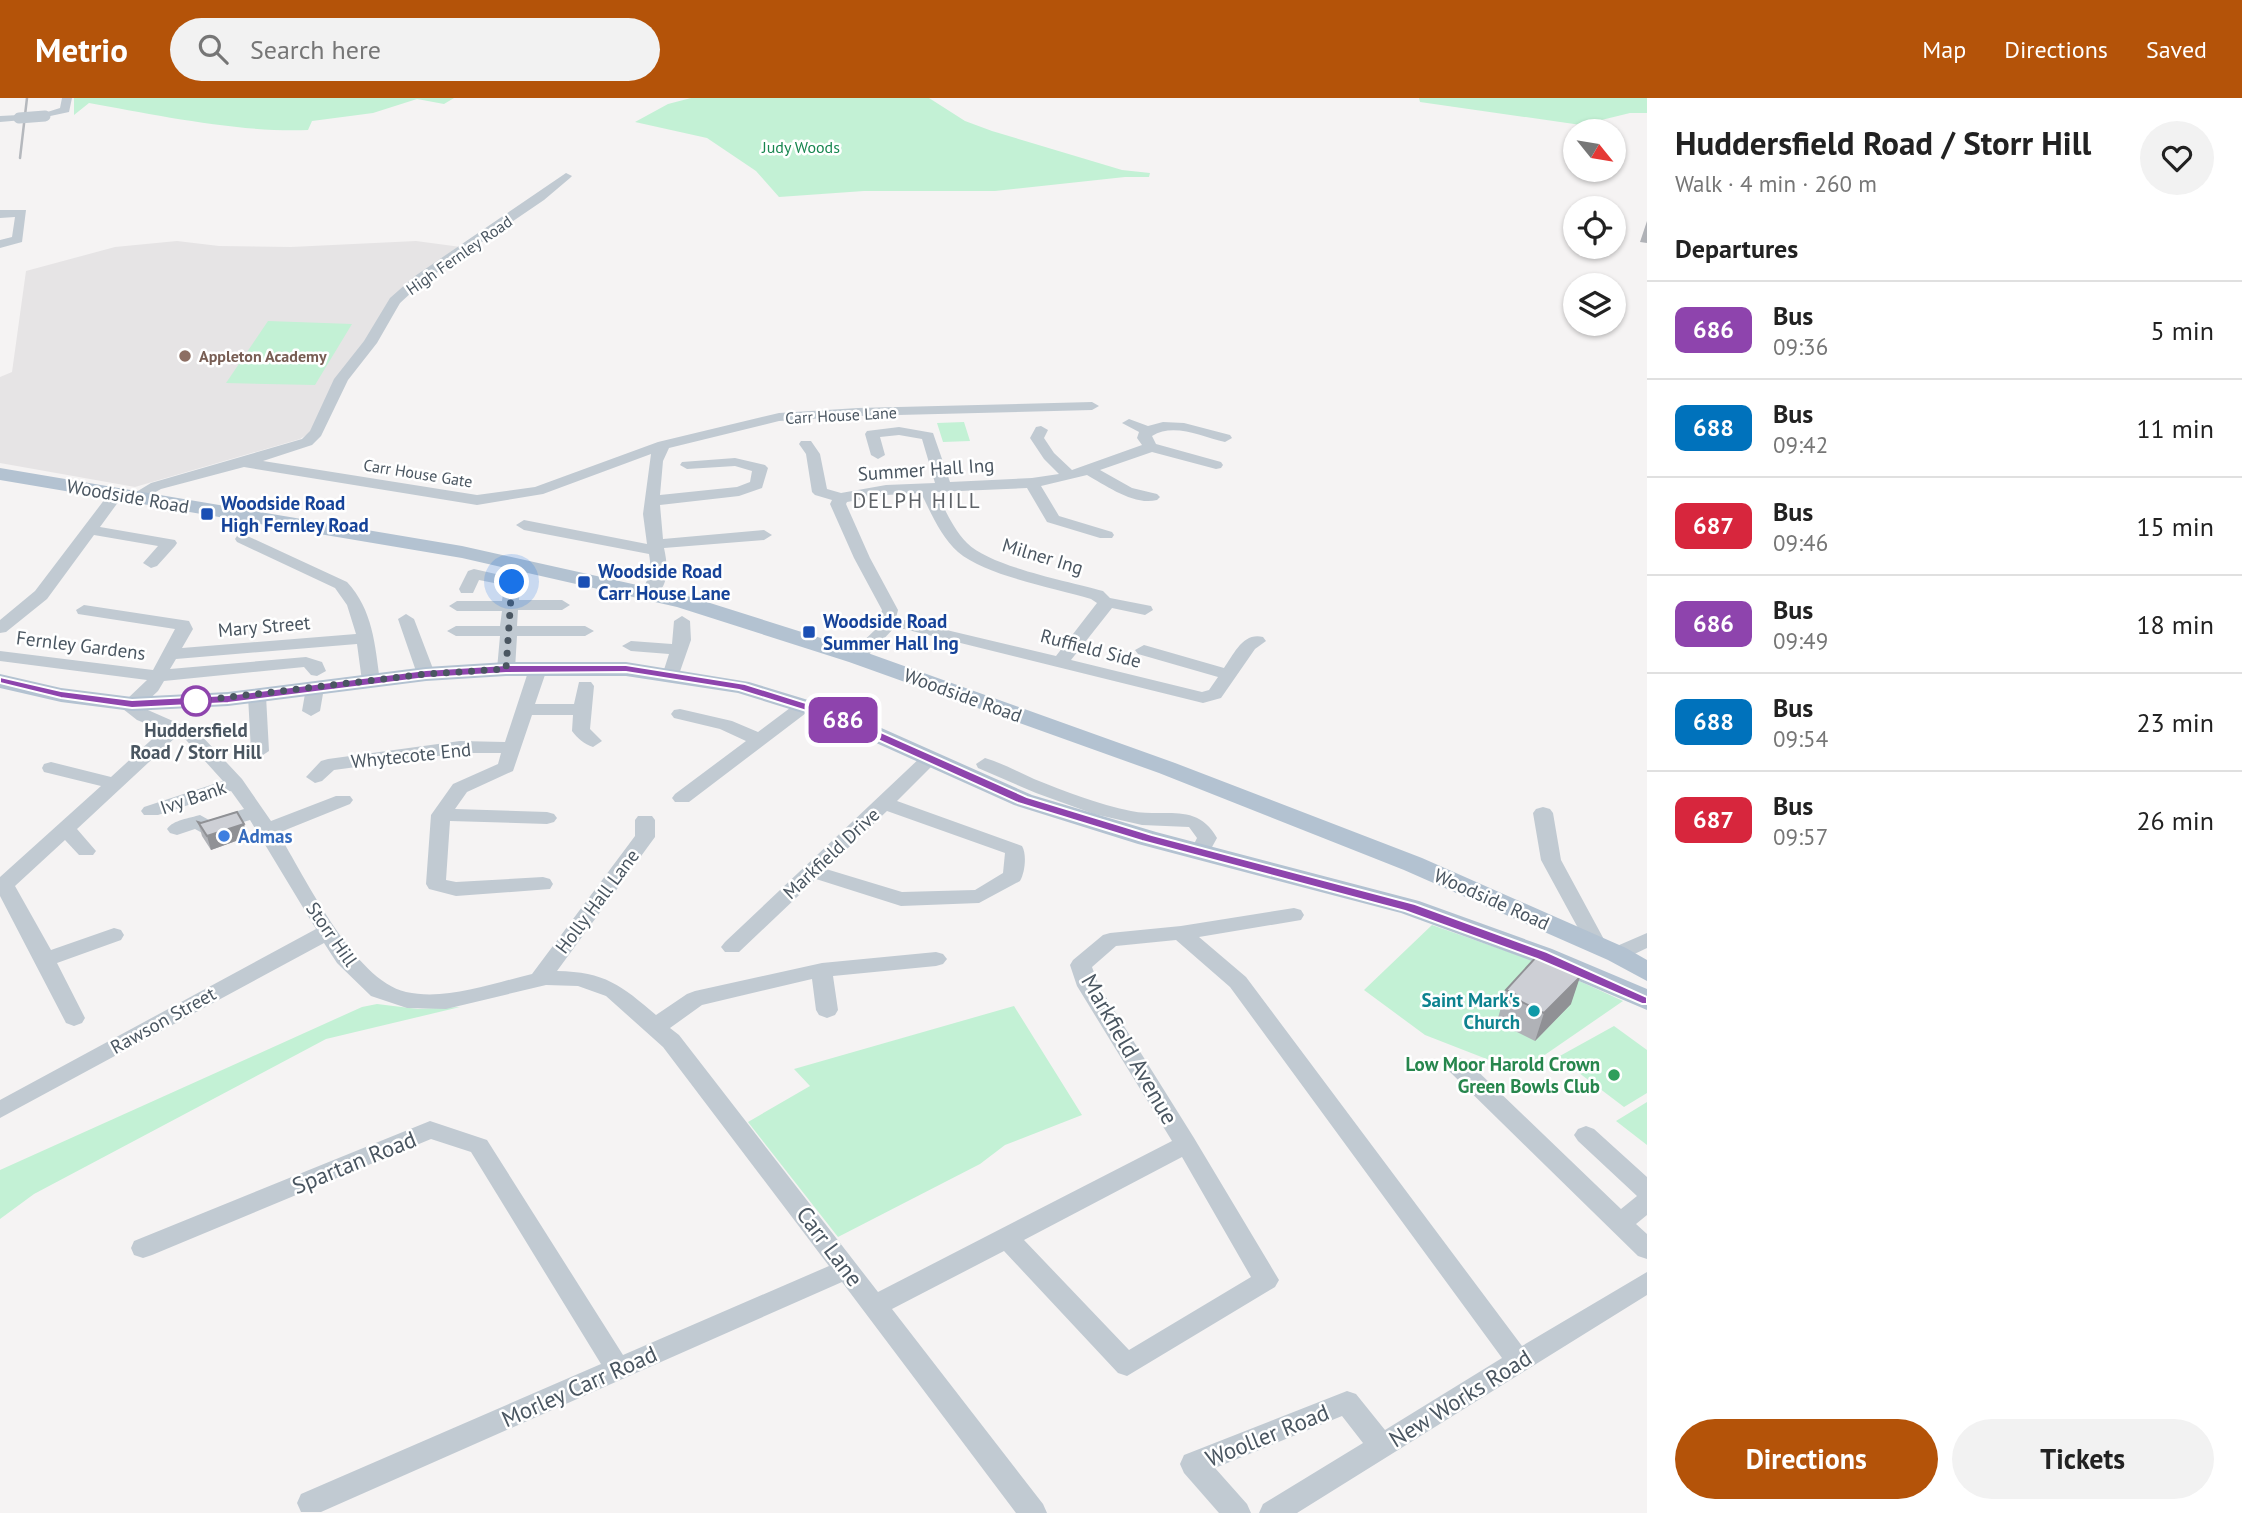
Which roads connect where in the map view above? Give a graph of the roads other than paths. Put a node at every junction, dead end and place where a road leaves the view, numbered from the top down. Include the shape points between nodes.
1 (67, 98) edge
2 (0, 119) edge
3 (566, 176) dead end
4 (0, 214) edge
5 (0, 244) edge
6 (1092, 406) dead end
7 (1129, 423) dead end
8 (1041, 430) dead end
9 (1224, 438) dead end
10 (1149, 439) junction
11 (806, 444) dead end
12 (663, 445) junction
13 (878, 455) dead end
14 (244, 462) junction
15 (687, 465) dead end
16 (1216, 465) dead end
17 (1089, 470) junction
18 (0, 474) edge
19 (1070, 476) junction
20 (1032, 483) junction
21 (935, 489) junction
22 (126, 496) junction
23 (1152, 497) dead end
24 (841, 498) junction
25 (652, 501) junction
26 (524, 524) dead end
27 (92, 530) junction
28 (764, 536) dead end
29 (1106, 536) dead end
30 (243, 538) dead end
31 (654, 547) junction
32 (151, 563) dead end
33 (467, 589) dead end
34 (647, 593) junction
35 (1105, 601) junction
36 (562, 605) dead end
37 (457, 606) dead end
38 (510, 606) junction
39 (84, 610) dead end
40 (1145, 610) dead end
41 (406, 619) dead end
42 (682, 621) dead end
43 (889, 623) junction
44 (0, 628) edge
45 (508, 629) junction
46 (456, 631) dead end
47 (585, 631) dead end
48 (364, 638) junction
49 (1257, 641) dead end
50 (631, 646) dead end
51 (679, 650) junction
52 (1144, 650) dead end
53 (169, 654) junction
54 (0, 656) edge
55 (857, 657) junction
56 (1061, 661) junction
57 (506, 669) junction
58 (538, 669) junction
59 (426, 674) junction
60 (1228, 675) junction
61 (157, 676) junction
62 (671, 676) junction
63 (0, 681) edge
64 (371, 681) junction
65 (585, 686) dead end
66 (314, 690) junction
67 (257, 696) junction
68 (132, 704) junction
69 (804, 706) junction
70 (583, 709) junction
71 (525, 710) junction
72 (680, 714) dead end
73 (176, 727) junction
74 (760, 740) junction
75 (593, 741) dead end
76 (512, 748) junction
77 (260, 751) dead end
78 (930, 759) junction
79 (985, 764) dead end
80 (51, 768) dead end
81 (315, 777) dead end
82 (114, 783) junction
83 (235, 783) junction
84 (682, 799) dead end
85 (343, 800) dead end
86 (884, 803) junction
87 (151, 811) dead end
88 (255, 811) junction
89 (1543, 813) dead end
90 (441, 815) junction
91 (547, 818) dead end
92 (645, 820) dead end
93 (65, 828) junction
94 (177, 829) dead end
95 (267, 830) junction
96 (86, 851) dead end
97 (1200, 852) junction
98 (812, 871) junction
99 (543, 884) dead end
100 (1294, 915) dead end
101 (327, 932) junction
102 (1181, 933) junction
103 (114, 935) dead end
104 (1647, 940) edge
105 (732, 947) dead end
106 (1607, 949) junction
107 (936, 959) dead end
108 (44, 960) junction
109 (822, 970) junction
110 (1647, 972) edge
111 (539, 980) junction
112 (614, 991) joint
113 (1647, 1000) edge
114 (827, 1010) dead end
115 (74, 1018) dead end
116 (655, 1027) junction
117 (1458, 1066) dead end
118 (0, 1110) edge
119 (1586, 1135) dead end
120 (1186, 1144) junction
121 (1647, 1191) edge
122 (1647, 1202) edge
123 (1620, 1223) junction
124 (1006, 1237) junction
125 (143, 1248) dead end
126 (1647, 1249) edge
127 (847, 1269) junction
128 (1647, 1282) edge
129 (875, 1306) junction
130 (1519, 1361) junction
131 (618, 1369) junction
132 (1381, 1446) junction
133 (311, 1503) dead end
134 (1033, 1513) edge
135 (1237, 1513) edge
136 (1273, 1513) edge

1 - 2 street, bridge via 65,110
3 - 14 street, High Fernley Road via 419,279 395,301 341,379 316,433 307,442
4 - 5 street via 22,213 18,239
6 - 12 street, Carr House Lane via 804,414
7 - 10 street
8 - 19 street via 1037,438
9 - 10 street via 1167,426
10 - 16 street
10 - 17 street, Summer Hall Ing
11 - 24 street via 813,454 820,492
12 - 14 street, Carr House Gate via 538,491 477,500
12 - 25 street via 656,461
13 - 21 street, Milner Ing via 872,434 899,431 928,436
14 - 22 street, High Fernley Road
15 - 25 street via 735,462 760,468 758,485
17 - 19 street, Summer Hall Ing
17 - 23 street via 1127,491
18 - 22 main road, Woodside Road
19 - 20 street, Summer Hall Ing
20 - 21 street, Summer Hall Ing
20 - 29 street via 1053,519
21 - 24 street, Summer Hall Ing via 877,491
21 - 35 street, Milner Ing via 945,525 967,552
22 - 27 street
22 - 34 main road, Woodside Road via 461,552
24 - 43 street, Summer Hall Ing via 838,504 848,531 890,610
25 - 31 street
26 - 31 street
27 - 32 street via 170,543
27 - 44 street via 41,595
28 - 31 street
30 - 48 street via 341,585 353,595
31 - 34 street via 660,570
33 - 38 street via 474,574 512,582
34 - 55 main road, Woodside Road
35 - 40 street, Milner Ing
35 - 56 street via 1105,607
36 - 38 street
37 - 38 street
38 - 45 street
39 - 53 street via 183,625
41 - 59 street
42 - 51 street
43 - 55 street
43 - 56 street, Ruffield Side
45 - 46 street
45 - 47 street
45 - 57 street
48 - 53 street, Mary Street
48 - 64 street
49 - 60 street, Ruffield Side
50 - 51 street
51 - 62 street
52 - 60 street
53 - 61 street
54 - 61 street, Fernley Gardens
55 - 106 main road, Woodside Road via 1271,808
56 - 60 street, Ruffield Side via 1203,698 1215,694
57 - 58 main road
57 - 59 main road
58 - 62 main road via 626,668
58 - 71 street
59 - 64 main road
61 - 66 street, Fernley Gardens via 306,662 316,666
61 - 68 street via 152,687
62 - 69 main road via 741,687
63 - 68 main road
64 - 66 main road
65 - 70 street
66 - 67 main road
67 - 68 main road
67 - 77 street
68 - 73 street, Storr Hill via 135,712
69 - 74 street
69 - 78 main road
70 - 71 street
70 - 75 street via 581,731
71 - 76 street
72 - 74 street via 726,725
73 - 82 street
73 - 83 street, Storr Hill via 192,736
74 - 84 street
76 - 81 street, Whytecote End via 460,747 393,755 328,765
76 - 90 street via 506,767 460,788
78 - 86 street, Markfield Drive
78 - 97 main road via 1023,800
79 - 97 street via 1104,812 1146,820 1190,820 1207,838
80 - 82 street
82 - 93 street
83 - 87 street, Ivy Bank
83 - 88 street, Storr Hill
85 - 95 street
86 - 98 street, Markfield Drive
86 - 98 street via 1015,850 1013,876 979,896 901,899
88 - 94 street via 204,828 200,821
88 - 95 street, Storr Hill
89 - 106 street via 1550,860
90 - 91 street
90 - 99 street via 436,884 456,889
92 - 111 street, Holly Hall Lane via 645,837
93 - 96 street
93 - 108 street via 5,887
95 - 101 street, Storr Hill
97 - 113 main road via 1410,908 1542,955
98 - 105 street, Markfield Drive
100 - 102 street
101 - 111 street, Storr Hill via 344,958 379,991 407,1000 446,1001
101 - 118 street, Rawson Street
102 - 120 street, Markfield Avenue via 1110,940 1081,965 1088,986
102 - 130 street via 1238,982
103 - 108 street
104 - 106 street
106 - 110 main road, Woodside Road
107 - 109 street
108 - 115 street
109 - 114 street
109 - 116 street via 695,999
111 - 112 street, Storr Hill via 580,979
112 - 116 street, Carr Lane
116 - 127 street, Carr Lane via 710,1089
117 - 123 street
119 - 121 street
120 - 124 street, Markfield Avenue
120 - 124 street via 1266,1280 1127,1365
122 - 123 street
123 - 126 street
124 - 129 street, Markfield Avenue
125 - 131 street, Spartan Road via 430,1130 479,1146
127 - 129 street, Carr Lane
127 - 131 street, Morley Carr Road
128 - 130 street, New Works Road
129 - 134 street, Carr Lane
130 - 132 street, New Works Road
131 - 133 street, Morley Carr Road
132 - 135 street, Wooller Road via 1347,1402 1194,1464
132 - 136 street, New Works Road

